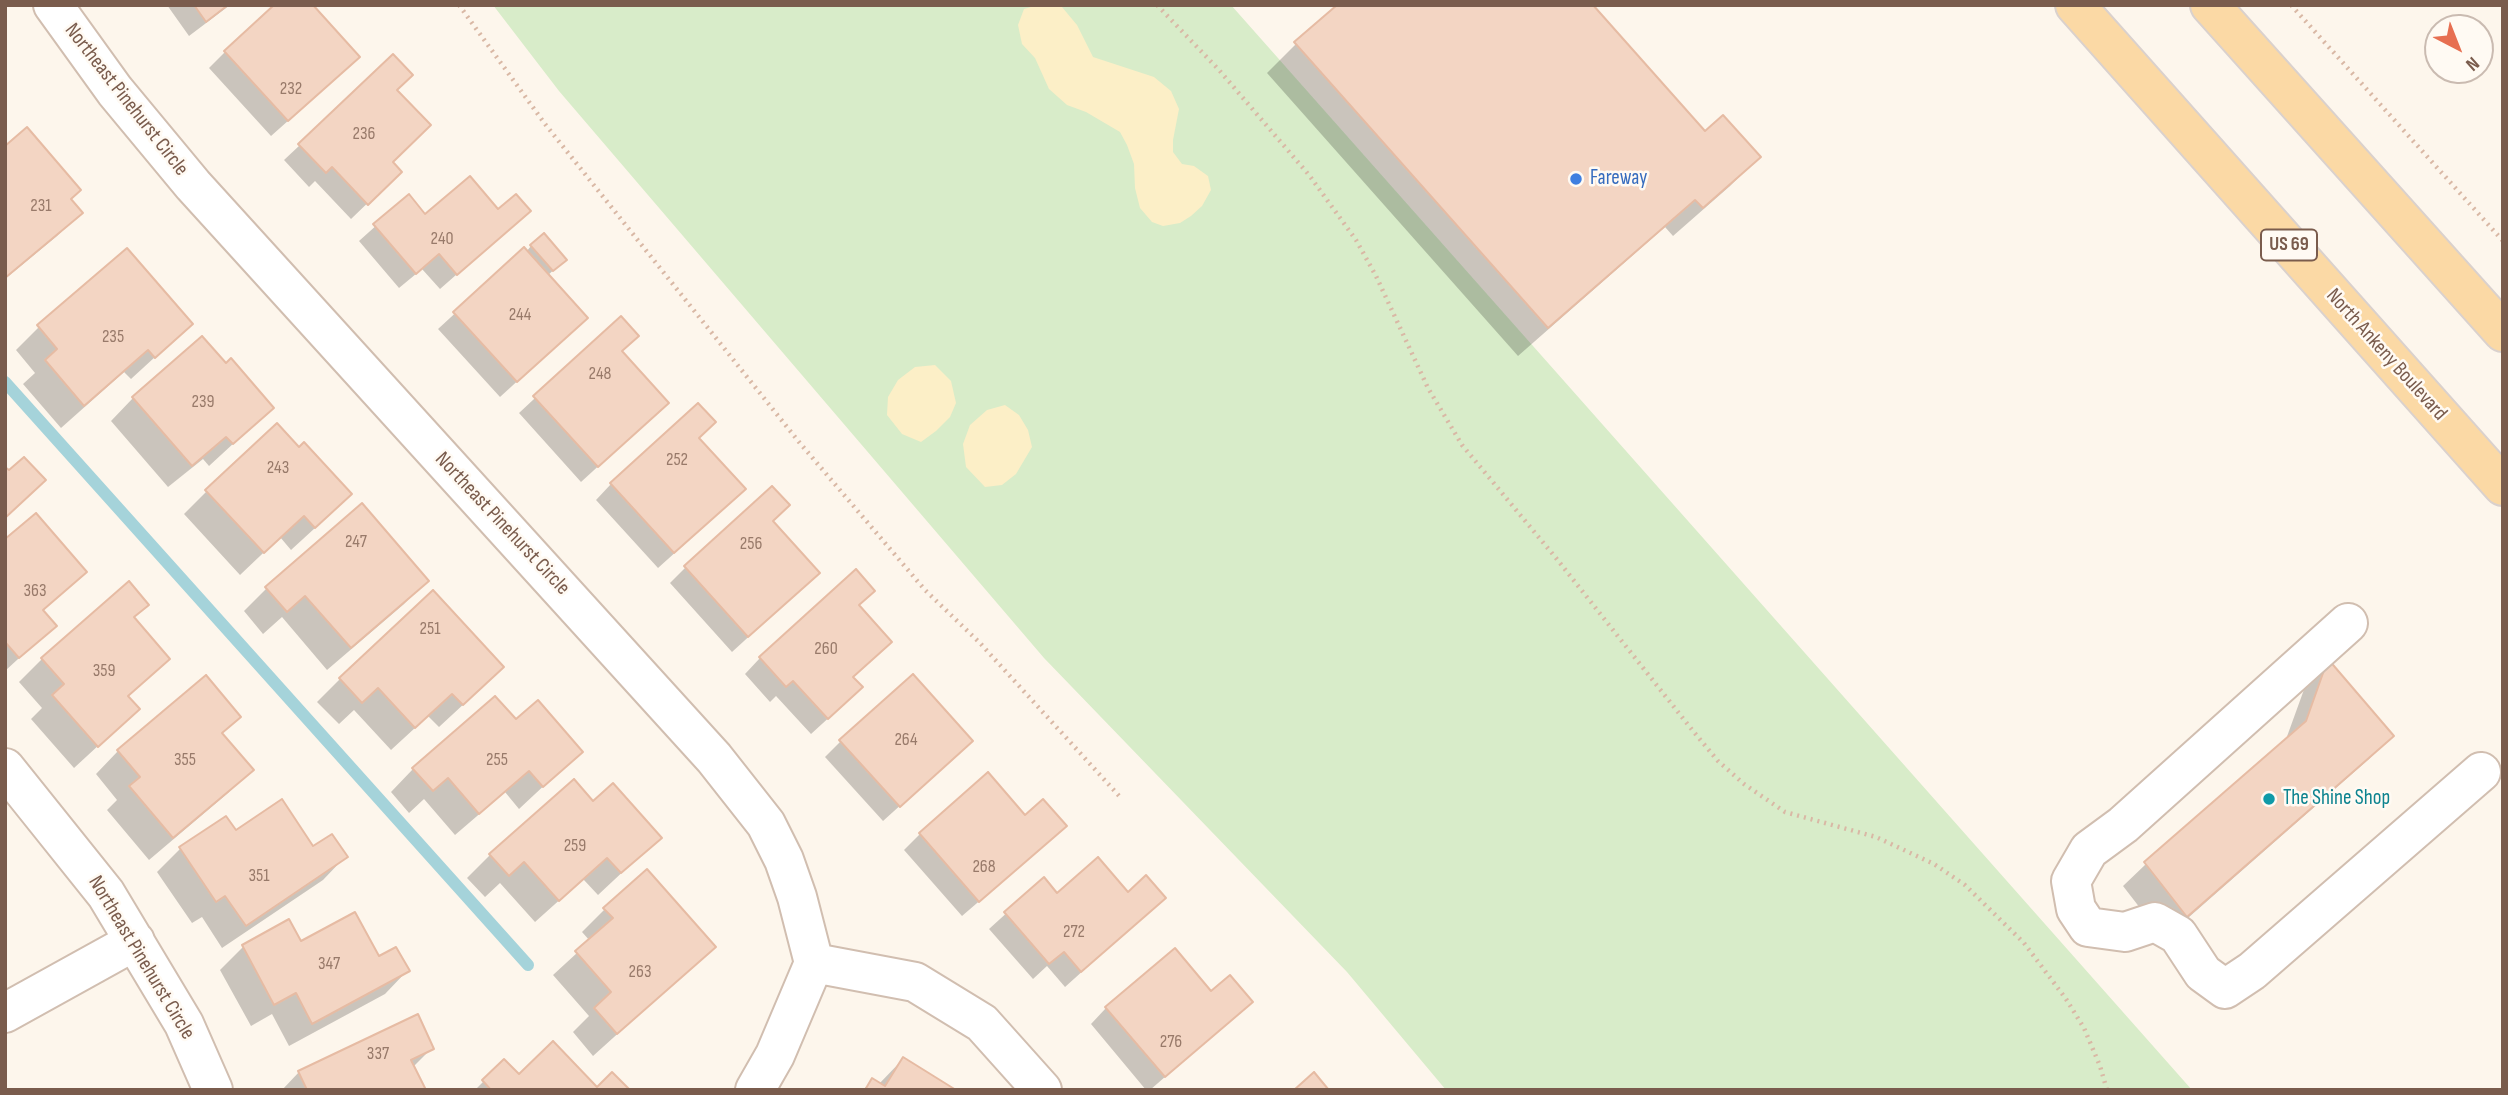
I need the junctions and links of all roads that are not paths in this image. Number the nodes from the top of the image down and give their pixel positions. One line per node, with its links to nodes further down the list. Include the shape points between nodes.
1 (53, 5): 10 (street, Northeast Pinehurst Circle, via 115,91 193,185 714,758 766,824 778,848)
2 (2074, 5): 5 (main road, North Ankeny Boulevard / US 69)
3 (2210, 5): 4 (main road)
4 (2503, 332)
5 (2503, 486)
6 (2348, 623): 8 (street, via 2123,825 2089,850 2071,881 2076,909 2088,927 2125,932 2155,922 2178,934 2203,973 2225,989 2252,971)
7 (5, 768): 9 (street, Northeast Pinehurst Circle, via 106,894)
8 (2481, 772)
9 (135, 941): 11 (street); 12 (street, Northeast Pinehurst Circle, via 184,1024)
10 (814, 963): 13 (street); 14 (street, via 915,982 982,1023)
11 (5, 1013)
12 (213, 1090)
13 (755, 1090)
14 (1042, 1090)

